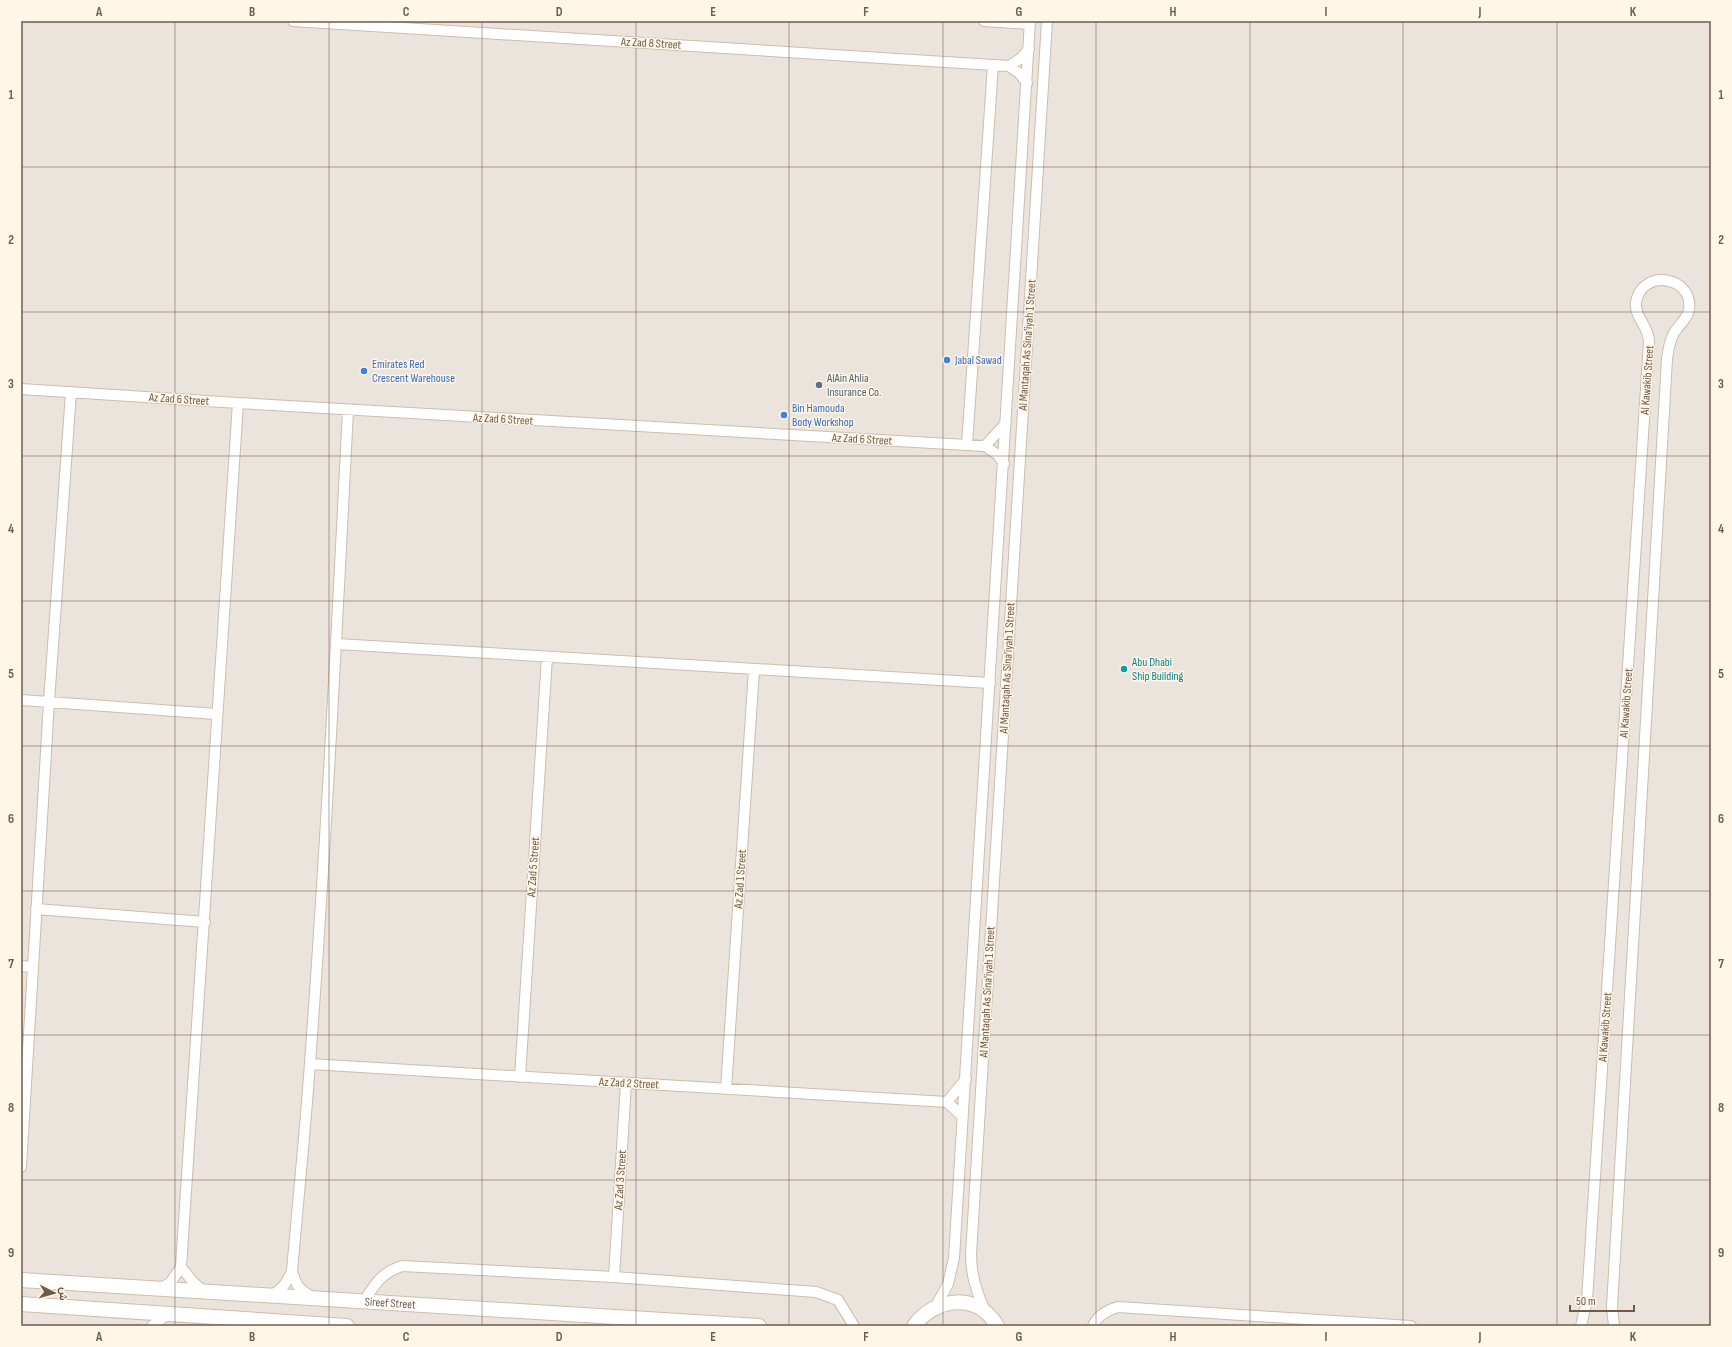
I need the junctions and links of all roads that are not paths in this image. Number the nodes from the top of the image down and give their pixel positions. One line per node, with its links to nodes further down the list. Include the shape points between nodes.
1 (293, 21): 6 (street, Az Zad 8 Street)
2 (984, 21): 4 (street)
3 (1047, 21): 47 (street, Al Mantaqah As Sina'iyah 1 Street, via 972,1254 973,1279)
4 (1030, 22): 5 (street, Al Mantaqah As Sina'iyah 1 Street)
5 (1029, 49): 7 (street); 8 (street, Al Mantaqah As Sina'iyah 1 Street)
6 (992, 65): 7 (street, Az Zad 8 Street); 14 (street)
7 (1009, 66): 8 (street)
8 (1027, 82): 13 (street, Al Mantaqah As Sina'iyah 1 Street)
9 (21, 388): 10 (street, Az Zad 6 Street)
10 (71, 392): 11 (street, Az Zad 6 Street); 22 (street)
11 (238, 403): 12 (street, Az Zad 6 Street); 23 (street)
12 (348, 410): 14 (street, Az Zad 6 Street); 17 (street)
13 (1006, 423): 15 (street); 16 (street, Al Mantaqah As Sina'iyah 1 Street)
14 (967, 445): 15 (street, Az Zad 6 Street)
15 (985, 446): 16 (street, via 998,455)
16 (1004, 464): 20 (street, Al Mantaqah As Sina'iyah 1 Street)
17 (337, 644): 18 (street); 28 (street)
18 (547, 657): 19 (street); 29 (street, Az Zad 5 Street)
19 (754, 670): 20 (street); 32 (street, Az Zad 1 Street)
20 (990, 683): 30 (street, Al Mantaqah As Sina'iyah 1 Street)
21 (21, 700): 22 (street)
22 (49, 702): 23 (street); 24 (street)
23 (216, 714): 25 (street)
24 (36, 909): 25 (street); 27 (street)
25 (205, 922): 36 (street)
26 (21, 966): 27 (street)
27 (32, 967): 35 (street)
28 (310, 1064): 29 (street, Az Zad 2 Street); 37 (street)
29 (520, 1077): 31 (street, Az Zad 2 Street)
30 (966, 1079): 33 (street); 34 (street, Al Mantaqah As Sina'iyah 1 Street)
31 (626, 1083): 32 (street, Az Zad 2 Street); 38 (street, Az Zad 3 Street)
32 (726, 1089): 33 (street, Az Zad 2 Street)
33 (947, 1102): 34 (street)
34 (963, 1117): 46 (street, Al Mantaqah As Sina'iyah 1 Street, via 953,1266 948,1284)
35 (21, 1167)
36 (181, 1267): 40 (street, via 170,1283); 41 (street)
37 (292, 1271): 42 (street, via 280,1291); 43 (street, via 300,1290)
38 (614, 1277): 44 (street, via 402,1266 390,1270 380,1279); 53 (street, via 816,1292 838,1300)
39 (21, 1280): 40 (main road, Sireef Street)
40 (159, 1289): 41 (main road, Sireef Street)
41 (203, 1291): 42 (main road, Sireef Street)
42 (272, 1295): 43 (main road, Sireef Street)
43 (313, 1298): 44 (main road, Sireef Street)
44 (364, 1301): 52 (main road, Sireef Street)
45 (21, 1304): 48 (main road)
46 (936, 1306): 47 (main road, via 962,1302); 54 (main road, via 927,1311)
47 (986, 1313): 55 (main road)
48 (167, 1315): 49 (main road); 50 (street)
49 (314, 1325): 51 (main road)
50 (152, 1326)
51 (346, 1326)
52 (759, 1326)
53 (854, 1326)
54 (914, 1326)
55 (997, 1326)
56 (1092, 1326): 57 (street, via 1108,1310 1118,1307)
57 (1411, 1326)
58 (1581, 1326): 59 (street, Al Kawakib Street, via 1587,1300 1649,342 1649,334 1637,314 1636,303 1639,293 1646,285 1655,280 1666,279 1676,282 1684,290 1688,299 1688,310 1685,320 1672,336 1667,359 1612,1308)
59 (1614, 1326)

